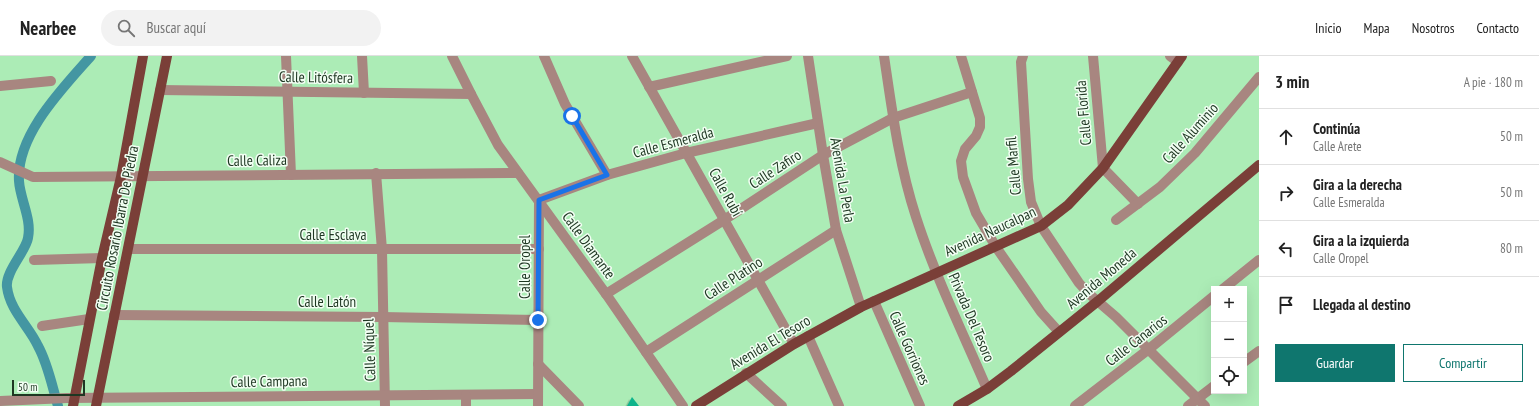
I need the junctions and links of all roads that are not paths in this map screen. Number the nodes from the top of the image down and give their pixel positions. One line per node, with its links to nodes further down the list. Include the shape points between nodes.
1 (143, 56): 35 (main road)
2 (167, 56): 19 (main road, Circuito Rosario Ibarra De Piedra)
3 (286, 56): 20 (street)
4 (362, 56): 22 (street)
5 (452, 56): 23 (street, Calle Diamante)
6 (544, 56): 34 (street, via 565,104)
7 (632, 56): 18 (street, Calle Rubí)
8 (787, 56): 18 (street)
9 (808, 56): 25 (street, Avenida La Perla)
10 (884, 56): 24 (street, Privada Del Tesoro)
11 (961, 56): 21 (street)
12 (1022, 56): 41 (street, Calle Marfil, via 1028,179 1031,202)
13 (1093, 56): 30 (street, Calle Florida)
14 (1177, 58): 30 (main road, Avenida Naucalpan)
15 (1259, 77): 38 (street, Calle Aluminio, via 1195,153 1160,187)
16 (51, 81): 17 (street)
17 (0, 86)
18 (649, 87): 26 (street, Calle Rubí)
19 (160, 90): 20 (street, Calle Litósfera); 36 (main road, Circuito Rosario Ibarra De Piedra)
20 (288, 91): 22 (street, Calle Litósfera); 33 (street)
21 (972, 92): 24 (street, Calle Zafiro); 43 (street, via 980,118 980,127 960,161 976,213)
22 (364, 93): 23 (street, Calle Litósfera)
23 (471, 94): 32 (street, Calle Diamante, via 498,145)
24 (893, 118): 27 (street, Calle Zafiro); 50 (street, Privada Del Tesoro, via 916,218)
25 (818, 123): 26 (street, Calle Esmeralda); 27 (street, Avenida La Perla)
26 (686, 153): 34 (street, Calle Esmeralda); 39 (street, Calle Rubí)
27 (823, 155): 39 (street, Calle Zafiro); 42 (street, Avenida La Perla)
28 (4, 164): 35 (street, Calle Caliza, via 33,177)
29 (1259, 165): 55 (main road, Avenida Moneda)
30 (1103, 168): 38 (street); 41 (main road, Avenida Naucalpan, via 1068,205)
31 (376, 173): 32 (street, Calle Caliza); 33 (street, Calle Caliza); 45 (street, Calle Níquel)
32 (518, 173): 37 (street, Calle Diamante)
33 (291, 175): 36 (street, Calle Caliza)
34 (607, 175): 37 (street, Calle Esmeralda)
35 (121, 177): 36 (street, Calle Caliza); 47 (main road)
36 (142, 177): 44 (main road, Circuito Rosario Ibarra De Piedra)
37 (539, 200): 46 (street, Calle Oropel); 53 (street, Calle Diamante)
38 (1138, 204): 40 (street, Calle Aluminio)
39 (724, 220): 51 (street, Calle Rubí); 53 (street, Calle Zafiro)
40 (1116, 220)
41 (1041, 226): 43 (main road, Avenida Naucalpan); 55 (street, Calle Marfil, via 1079,283)
42 (836, 230): 51 (street, Calle Platino); 57 (street, Avenida La Perla)
43 (996, 247): 50 (main road, Avenida Naucalpan); 63 (street, via 1041,312)
44 (128, 248): 45 (street, Calle Esclava); 58 (main road, Circuito Rosario Ibarra De Piedra)
45 (382, 250): 46 (street, Calle Esclava); 59 (street, Calle Níquel)
46 (539, 250): 61 (street, Calle Oropel)
47 (102, 258): 48 (street); 60 (main road)
48 (34, 260)
49 (1259, 260): 52 (street)
50 (937, 272): 56 (main road, Avenida Naucalpan); 73 (street, Privada Del Tesoro)
51 (758, 280): 65 (street, Calle Rubí); 68 (street, Calle Platino)
52 (1227, 286)
53 (606, 294): 68 (street, Calle Diamante)
54 (1211, 298): 66 (street, Calle Canarios)
55 (1098, 301): 63 (main road, Avenida Moneda); 66 (street, Calle Marfil)
56 (874, 302): 57 (main road, Avenida Naucalpan); 89 (street, Calle Gorriones)
57 (860, 307): 64 (main road, Avenida El Tesoro)
58 (114, 315): 59 (street, Calle Latón); 80 (main road, Circuito Rosario Ibarra De Piedra)
59 (383, 317): 61 (street, Calle Latón); 75 (street, Calle Níquel)
60 (90, 320): 62 (street); 79 (main road)
61 (538, 320): 70 (street, Calle Oropel)
62 (42, 326)
63 (1059, 332): 73 (main road, Avenida Moneda)
64 (808, 336): 65 (main road, Avenida El Tesoro); 88 (street)
65 (794, 344): 71 (main road, Avenida El Tesoro)
66 (1149, 349): 77 (street, Calle Marfil); 91 (street, Calle Canarios)
67 (1259, 351): 69 (street)
68 (646, 352): 85 (street, Calle Diamante)
69 (1247, 360)
70 (538, 364): 74 (street, Calle Oropel); 84 (street)
71 (746, 374): 86 (main road, Avenida El Tesoro); 87 (street)
72 (1211, 388): 77 (street)
73 (987, 389): 90 (main road, Avenida Moneda)
74 (538, 394): 76 (street, Calle Campana); 83 (street, Calle Oropel)
75 (385, 395): 76 (street, Calle Campana); 80 (street, Calle Campana); 81 (street, Calle Níquel)
76 (466, 395): 82 (street)
77 (1198, 398): 92 (street); 93 (street, Calle Marfil)
78 (0, 401): 79 (street, Calle Campana)
79 (72, 401): 80 (street, Calle Campana)
80 (97, 402)
81 (385, 406)
82 (466, 406)
83 (538, 406)
84 (579, 406)
85 (683, 406)
86 (696, 406)
87 (782, 406)
88 (839, 406)
89 (920, 406)
90 (958, 406)
91 (1075, 406)
92 (1188, 406)
93 (1205, 406)

